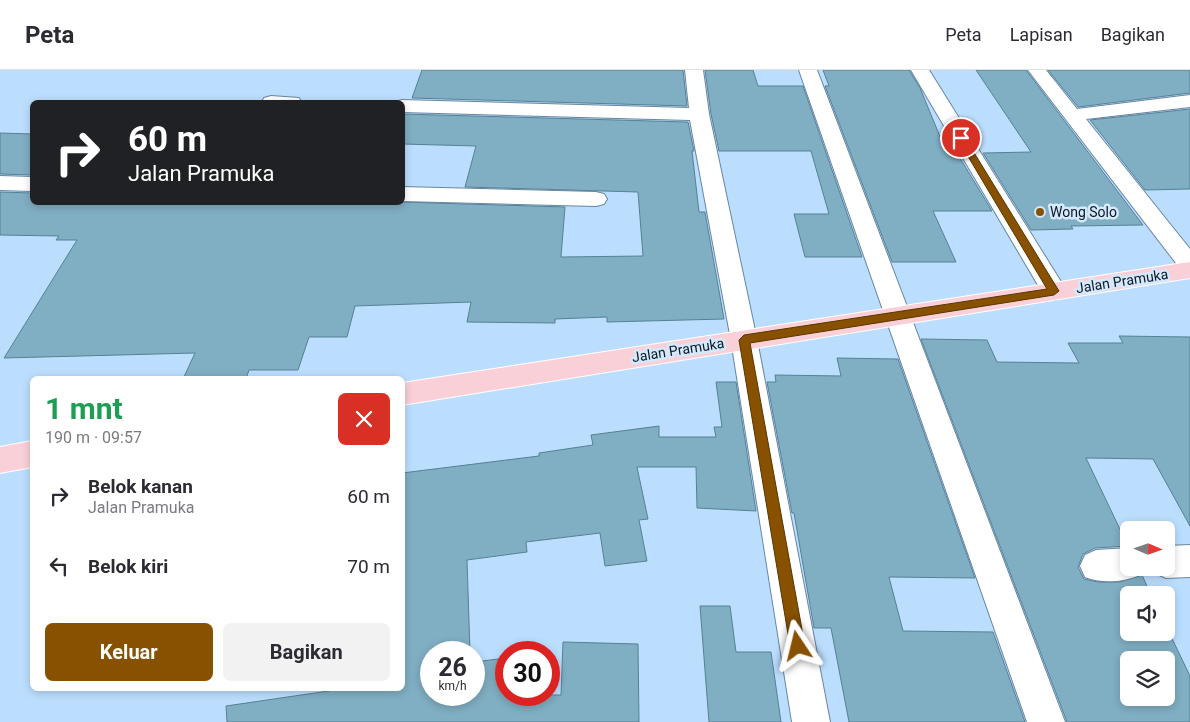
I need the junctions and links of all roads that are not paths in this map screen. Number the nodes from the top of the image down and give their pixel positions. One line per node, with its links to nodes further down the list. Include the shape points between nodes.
1 (694, 70): 7 (street)
2 (808, 70): 16 (street)
3 (920, 70): 15 (street)
4 (1037, 70): 8 (street)
5 (1190, 101): 8 (street)
6 (405, 106): 7 (street)
7 (699, 114): 17 (street)
8 (1072, 115): 13 (street)
9 (0, 183): 10 (street)
10 (30, 184)
11 (405, 194): 12 (street)
12 (596, 200)
13 (1190, 264)
14 (1190, 270): 15 (main road, Jalan Pramuka)
15 (1054, 291): 16 (main road, Jalan Pramuka)
16 (897, 316): 17 (main road, Jalan Pramuka); 26 (street)
17 (744, 340): 18 (main road, Jalan Pramuka); 25 (street)
18 (405, 394)
19 (30, 454): 20 (main road)
20 (0, 460)
21 (1190, 561): 22 (street)
22 (1175, 562)
23 (1120, 565): 24 (street)
24 (1096, 566)
25 (811, 722)
26 (1046, 722)

